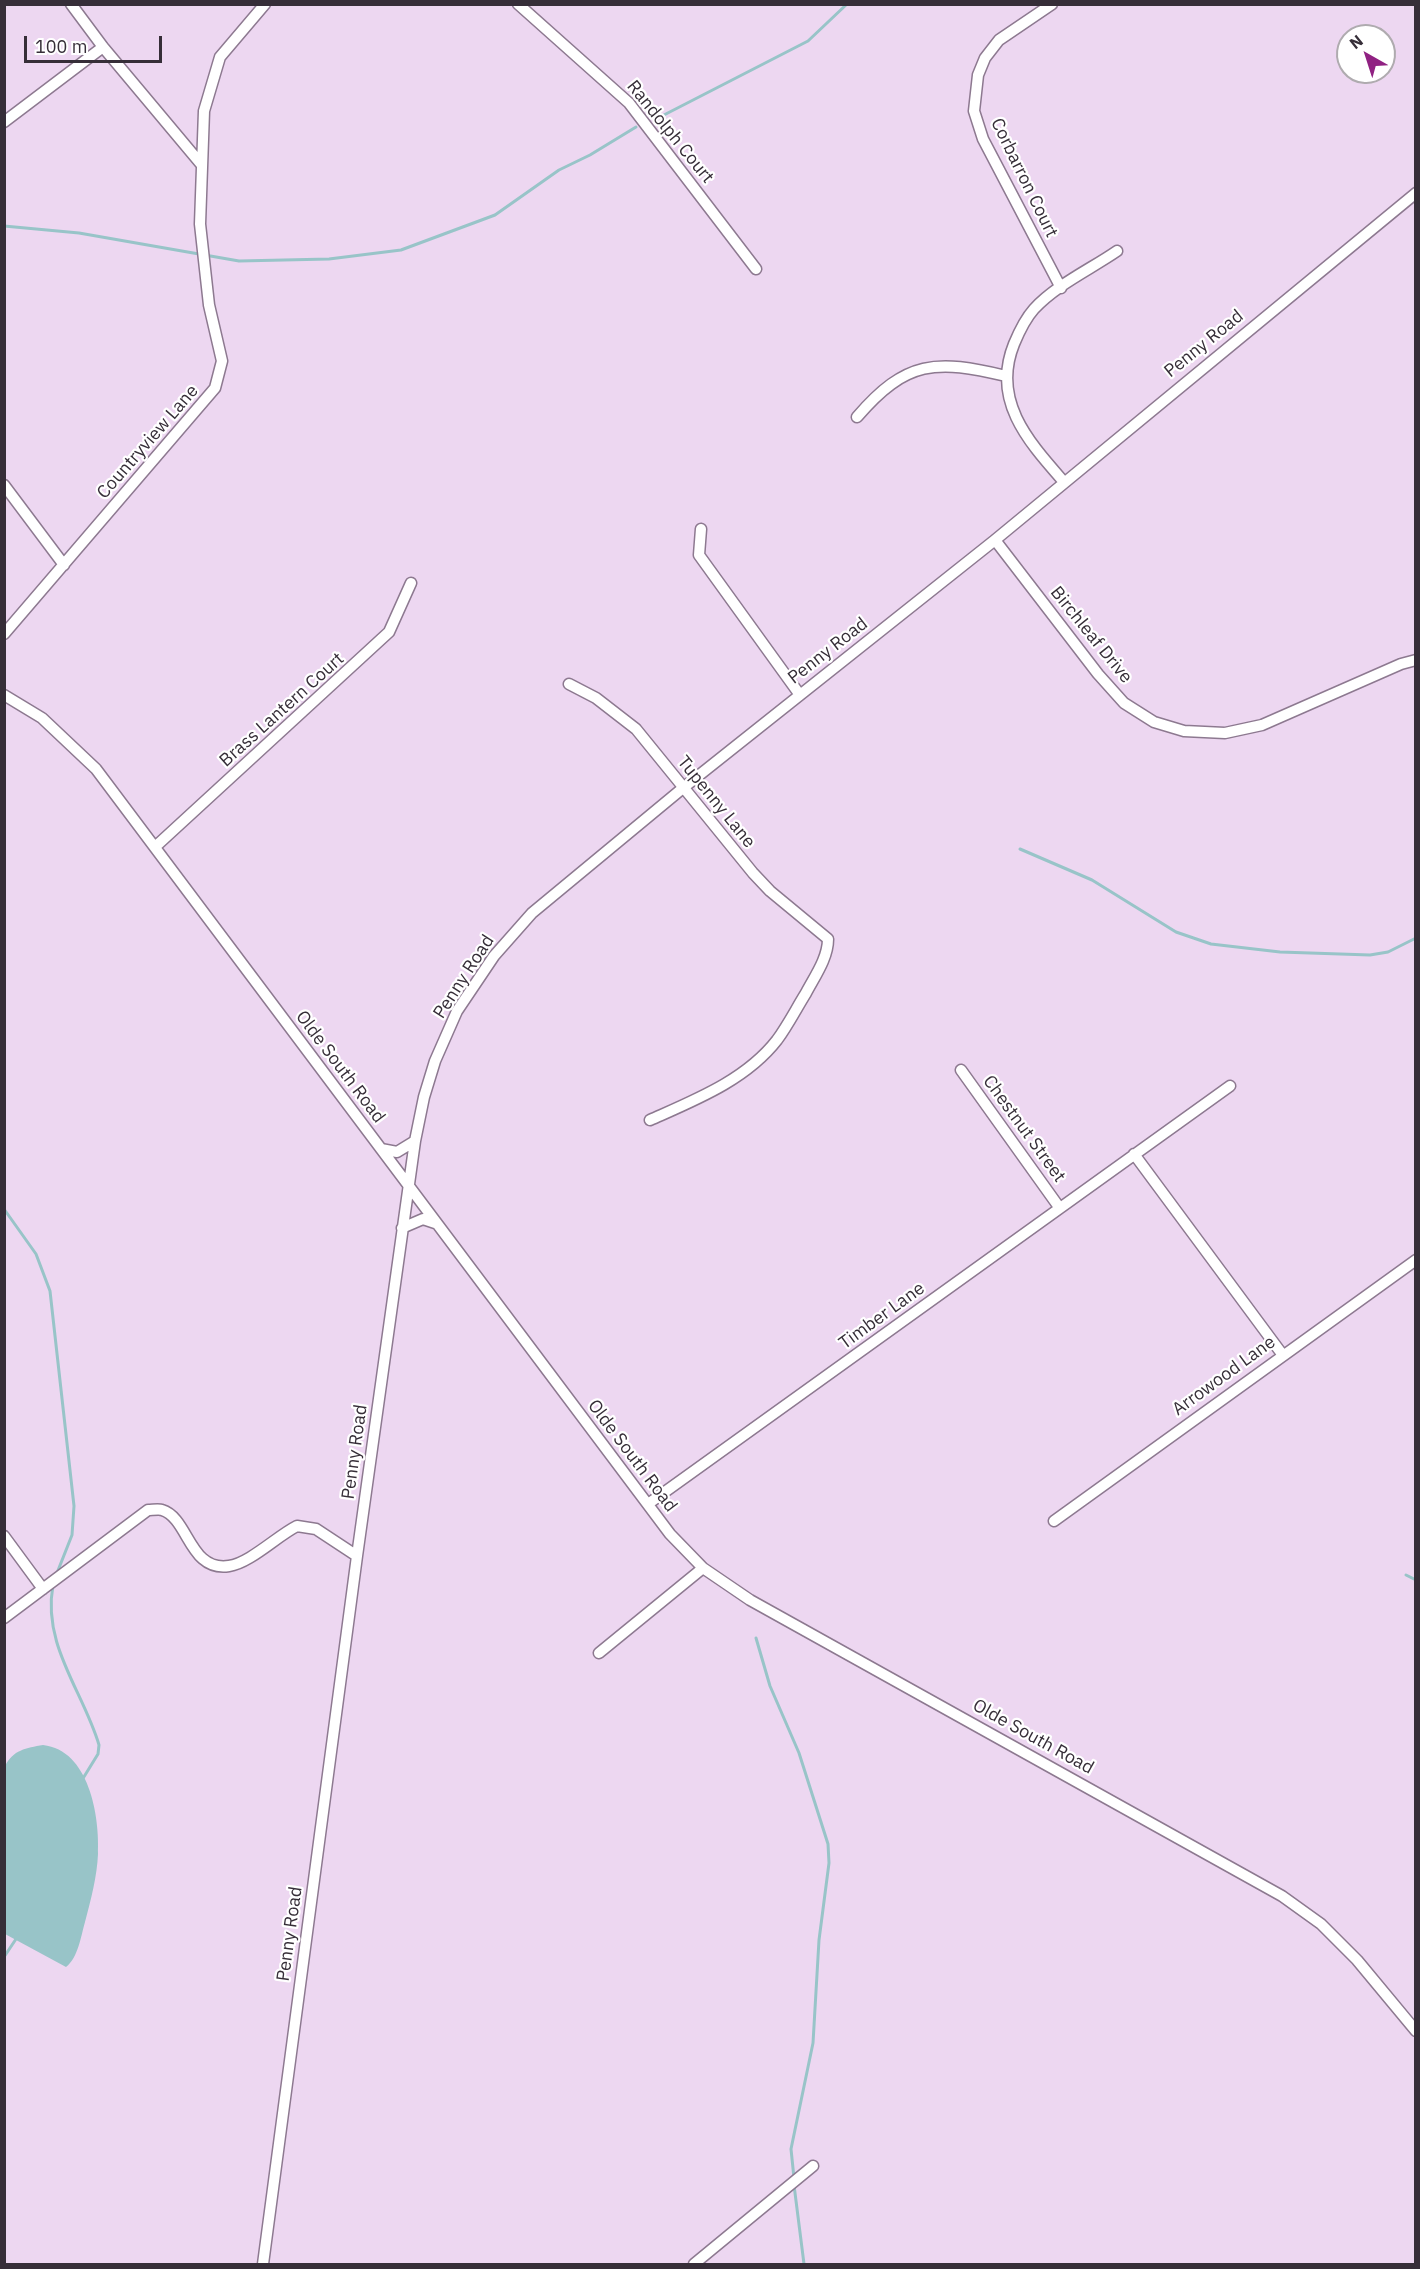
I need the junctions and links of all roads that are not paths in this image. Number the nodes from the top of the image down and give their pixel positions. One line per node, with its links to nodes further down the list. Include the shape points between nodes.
1 (71, 4): 5 (street)
2 (266, 4): 7 (street, Countryview Lane, via 220,57 204,111)
3 (518, 4): 10 (street, Randolph Court, via 609,84 645,122)
4 (1052, 4): 11 (street, Corbarron Court, via 999,40 985,58 978,75 974,111 983,139)
5 (103, 47): 6 (street); 7 (street)
6 (4, 122)
7 (201, 164): 18 (street, Countryview Lane, via 200,224 209,305 222,360 215,388)
8 (1416, 193): 14 (street, Penny Road)
9 (1117, 251): 11 (street)
10 (756, 269)
11 (1061, 288): 12 (street, via 1035,308 1020,328)
12 (1006, 376): 13 (street, via 959,365 922,368 895,380); 14 (street, via 1012,409 1022,431)
13 (857, 417)
14 (1064, 482): 17 (street, Penny Road)
15 (4, 485): 18 (street)
16 (701, 529): 23 (street, via 699,555)
17 (995, 540): 21 (street, Birchleaf Drive, via 1124,703 1154,722 1184,731 1225,733 1262,725); 23 (street, Penny Road)
18 (64, 565): 20 (street, Countryview Lane)
19 (411, 583): 26 (street, Brass Lantern Court, via 389,632)
20 (4, 634)
21 (1416, 660)
22 (569, 684): 25 (street, Tupenny Lane, via 625,718)
23 (800, 694): 25 (street, Penny Road)
24 (4, 695): 26 (street, Olde South Road, via 42,718 69,741 96,769)
25 (683, 788): 29 (street, Tupenny Lane, via 770,891 822,932 828,939 828,950 788,1023 762,1057 724,1084); 30 (street, Penny Road, via 532,912 494,956 457,1011 435,1061)
26 (156, 847): 31 (street, Olde South Road)
27 (961, 1070): 34 (street, Chestnut Street)
28 (1230, 1086): 32 (street, Timber Lane)
29 (650, 1120)
30 (415, 1141): 31 (street, via 397,1152); 33 (street, Penny Road)
31 (381, 1149): 33 (street, Olde South Road)
32 (1134, 1154): 34 (street, Timber Lane); 38 (street)
33 (408, 1187): 35 (street, Olde South Road); 36 (street, Penny Road)
34 (1059, 1207): 39 (street, Timber Lane)
35 (436, 1223): 36 (street, via 423,1219); 39 (street, Olde South Road)
36 (402, 1228): 42 (street, Penny Road)
37 (1416, 1260): 38 (street, Arrowood Lane)
38 (1282, 1354): 40 (street, Arrowood Lane)
39 (648, 1504): 43 (street, Olde South Road)
40 (1054, 1521)
41 (4, 1536): 44 (street)
42 (357, 1556): 44 (street, via 316,1529 297,1526 231,1566 215,1566 203,1560 172,1517 163,1510 148,1510); 49 (street, Penny Road)
43 (703, 1568): 46 (street); 47 (street, Olde South Road, via 750,1600 1282,1896 1321,1924 1357,1960)
44 (43, 1589): 45 (street)
45 (4, 1618)
46 (599, 1653)
47 (1416, 2031)
48 (813, 2166): 50 (street)
49 (263, 2265)
50 (694, 2265)

